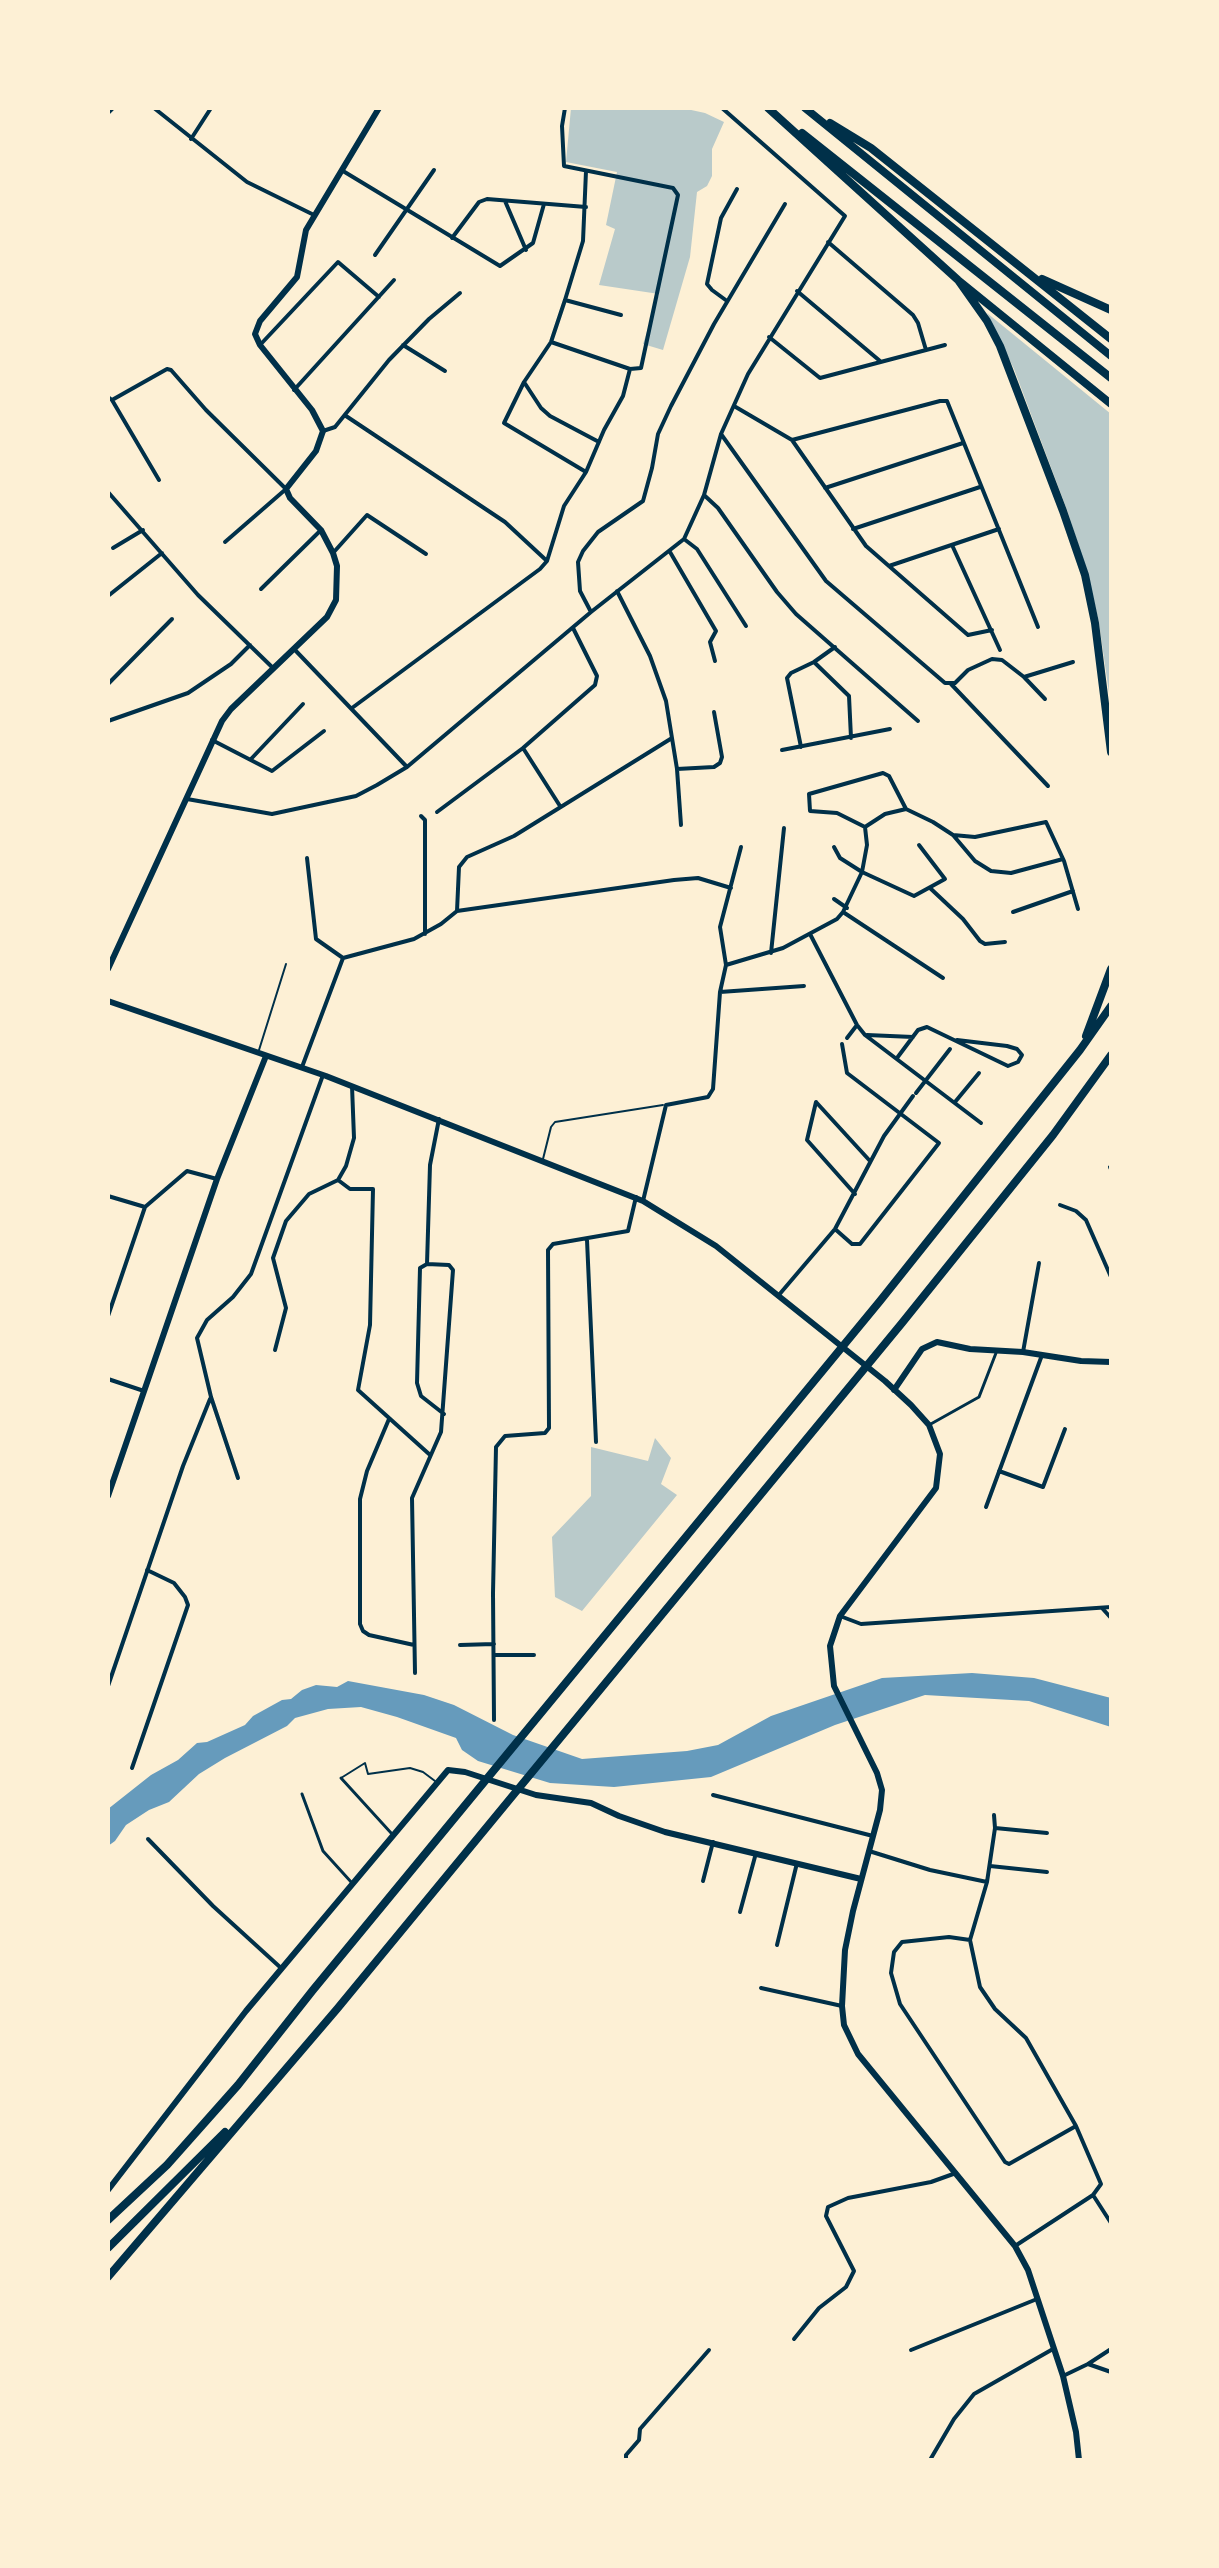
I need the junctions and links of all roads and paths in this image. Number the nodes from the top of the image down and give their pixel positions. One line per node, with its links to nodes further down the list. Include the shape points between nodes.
1 (113, 108): 9 (street)
2 (154, 108): 10 (street)
3 (211, 108): 10 (street)
4 (379, 108): 12 (main road)
5 (565, 108): 13 (street, via 563,163)
6 (722, 108): 22 (street, via 845,216)
7 (769, 108): 27 (highway); 46 (highway)
8 (807, 110): 25 (highway, via 871,148); 42 (highway)
9 (108, 113)
10 (191, 139): 20 (street, via 247,182)
11 (434, 170): 19 (street)
12 (343, 171): 19 (street); 20 (main road)
13 (586, 171): 18 (street); 44 (street, via 673,188 678,195 644,362 639,370)
14 (737, 189): 32 (street, via 721,218 707,284)
15 (505, 201): 16 (street); 21 (street, via 482,200); 23 (street)
16 (544, 204): 18 (street); 23 (street, via 535,238)
17 (785, 204): 32 (street)
18 (586, 207): 31 (street, via 583,241)
19 (405, 208): 21 (street); 24 (street)
20 (314, 215): 38 (main road, via 297,277 256,327)
21 (452, 238): 23 (street, via 500,266)
22 (828, 242): 28 (street); 41 (street, via 913,315)
23 (526, 250)
24 (375, 255)
25 (1023, 269): 33 (highway); 36 (highway)
26 (394, 280): 30 (street)
27 (958, 280): 50 (highway); 113 (highway, via 1000,346 1085,575)
28 (797, 291): 35 (street); 43 (street)
29 (460, 293): 39 (street)
30 (379, 297): 38 (street, via 338,262); 48 (street)
31 (565, 300): 34 (street); 37 (street)
32 (727, 301): 82 (street, via 658,434 643,501 598,532 578,562 580,591)
33 (1111, 310)
34 (621, 315)
35 (769, 337): 43 (street, via 820,378); 51 (street)
36 (1111, 339)
37 (551, 342): 44 (street); 47 (street)
38 (260, 345): 48 (main road)
39 (403, 345): 45 (street); 52 (street)
40 (945, 345): 41 (street)
41 (926, 350): 43 (street)
42 (1111, 356)
43 (880, 361)
44 (630, 369): 56 (street, via 623,396)
45 (445, 371)
46 (1111, 378)
47 (524, 382): 56 (street, via 550,416); 58 (street, via 504,423)
48 (294, 390): 53 (main road)
49 (110, 398): 59 (street); 62 (street, via 171,370)
50 (1111, 404)
51 (734, 406): 54 (street); 55 (street)
52 (346, 416): 53 (street); 77 (street, via 505,522)
53 (323, 431): 62 (main road, via 316,451)
54 (721, 434): 64 (street); 98 (street, via 826,581)
55 (792, 440): 57 (street, via 947,401); 61 (street)
56 (599, 442): 58 (street)
57 (963, 443): 60 (street); 61 (street)
58 (586, 472): 77 (street, via 564,506)
59 (159, 480)
60 (981, 486): 65 (street); 66 (street)
61 (825, 488): 65 (street)
62 (286, 489): 68 (main road); 70 (street)
63 (108, 492): 67 (street)
64 (704, 495): 69 (street); 89 (street, via 777,592)
65 (853, 529): 78 (street)
66 (999, 529): 71 (street); 85 (street)
67 (143, 530): 72 (street); 74 (street)
68 (321, 530): 75 (main road); 79 (street)
69 (684, 539): 73 (street); 84 (street, via 697,549)
70 (225, 542)
71 (952, 545): 78 (street); 87 (street)
72 (113, 548)
73 (670, 552): 80 (street); 92 (street, via 716,631 710,642)
74 (162, 553): 81 (street); 88 (street)
75 (333, 553): 76 (street, via 367,515); 90 (main road, via 336,600)
76 (426, 554)
77 (547, 561): 101 (street)
78 (889, 566): 87 (street, via 968,635)
79 (261, 589)
80 (617, 591): 82 (street); 107 (street, via 661,683)
81 (108, 596)
82 (591, 612): 86 (street)
83 (172, 619): 97 (street)
84 (746, 626)
85 (1038, 627)
86 (573, 628): 111 (street, via 598,681); 115 (street)
87 (992, 630): 91 (street)
88 (250, 645): 95 (street); 103 (street, via 188,693)
89 (835, 647): 93 (street); 104 (street)
90 (295, 650): 95 (main road); 101 (street)
91 (1000, 650)
92 (715, 661)
93 (814, 662): 108 (street, via 849,696); 110 (street, via 787,678)
94 (1073, 662): 96 (street)
95 (275, 670): 109 (main road, via 231,709)
96 (1024, 677): 98 (street, via 1002,660 992,659); 99 (street)
97 (108, 684)
98 (951, 684): 117 (street)
99 (1045, 699)
100 (303, 704): 114 (street)
101 (352, 708): 115 (street)
102 (714, 712): 116 (street, via 720,763)
103 (108, 721)
104 (918, 721)
105 (890, 729): 108 (street)
106 (324, 731): 114 (street, via 272,771)
107 (672, 738): 116 (street); 119 (street)
108 (851, 738): 110 (street)
109 (212, 740): 114 (street); 118 (main road)
110 (801, 747): 112 (street)
111 (523, 748): 119 (street); 121 (street)
112 (782, 750)
113 (1111, 752)
114 (251, 759)
115 (407, 767): 118 (street, via 356,796 286,813)
116 (677, 769): 123 (street)
117 (1048, 786)
118 (187, 799): 148 (main road)
119 (560, 806): 139 (street, via 462,861)
120 (906, 809): 124 (street); 124 (street, via 883,773 809,794 810,811 837,813); 126 (street)
121 (437, 812)
122 (421, 816): 141 (street)
123 (681, 825)
124 (865, 827): 132 (street)
125 (784, 828): 144 (street)
126 (953, 835): 131 (street, via 991,871 1011,873); 131 (street, via 975,837 1046,822)
127 (919, 845): 134 (street, via 945,879)
128 (741, 847): 133 (street)
129 (834, 847): 132 (street, via 840,858)
130 (307, 858): 145 (street, via 316,939)
131 (1063, 859): 135 (street)
132 (862, 872): 134 (street, via 911,895); 138 (street)
133 (731, 888): 139 (street, via 698,878 674,880); 147 (street, via 720,927)
134 (930, 888): 143 (street, via 980,941)
135 (1073, 891): 137 (street); 140 (street)
136 (834, 899): 138 (street)
137 (1078, 909)
138 (845, 910): 142 (street); 150 (street)
139 (457, 911): 141 (street)
140 (1013, 912)
141 (425, 934): 145 (street)
142 (810, 934): 144 (street); 155 (street)
143 (1005, 942)
144 (771, 953): 147 (street)
145 (343, 958): 168 (street)
146 (286, 964): 163 (lane)
147 (726, 965): 152 (street)
148 (108, 969)
149 (1111, 969): 162 (highway)
150 (943, 978)
151 (804, 986): 152 (street)
152 (720, 992): 175 (street, via 711,1093)
153 (108, 1001): 163 (main road)
154 (1111, 1006): 162 (highway)
155 (857, 1025): 156 (street); 158 (street)
156 (865, 1035): 157 (street); 166 (street)
157 (913, 1037): 159 (street, via 927,1027); 166 (street)
158 (847, 1038)
159 (957, 1040): 159 (street, via 1007,1046 1022,1055 1008,1066)
160 (842, 1044): 176 (street, via 847,1073)
161 (950, 1049): 171 (street)
162 (1080, 1050): 259 (highway, via 238,2085 167,2165)
163 (258, 1053): 165 (main road)
164 (1111, 1055): 173 (highway)
165 (266, 1056): 168 (main road); 181 (main road)
166 (897, 1058): 171 (street)
167 (1111, 1066): 173 (highway)
168 (302, 1067): 170 (main road)
169 (979, 1073): 174 (street)
170 (323, 1075): 172 (main road); 203 (street, via 251,1274 197,1338)
171 (925, 1080): 174 (street); 176 (street)
172 (352, 1086): 177 (main road); 182 (street, via 354,1138)
173 (1085, 1092): 254 (highway, via 902,1323)
174 (955, 1103): 178 (street)
175 (666, 1105): 179 (lane, via 555,1122); 185 (street)
176 (900, 1113): 180 (street); 188 (street, via 939,1143 860,1244 852,1244)
177 (439, 1119): 179 (main road); 191 (street, via 430,1165)
178 (981, 1123)
179 (543, 1160): 185 (main road)
180 (870, 1161): 183 (street); 183 (street, via 816,1102 807,1140)
181 (217, 1179): 187 (street, via 187,1171); 202 (main road)
182 (338, 1180): 195 (street, via 309,1194 286,1221 273,1258 286,1308); 205 (street, via 350,1189 373,1189 370,1325 358,1390)
183 (855, 1194): 188 (street)
184 (108, 1196): 187 (street)
185 (639, 1199): 189 (street, via 628,1231); 193 (main road, via 694,1231)
186 (1060, 1205): 192 (street, via 1086,1220)
187 (145, 1207): 194 (street)
188 (835, 1229): 193 (street)
189 (587, 1240): 208 (street); 219 (street, via 553,1244 548,1250 548,1431 511,1434 496,1447)
190 (1039, 1263): 197 (street)
191 (427, 1264): 204 (street, via 420,1268 417,1383 421,1396); 204 (street, via 453,1270)
192 (1111, 1277)
193 (778, 1296): 201 (main road)
194 (108, 1316)
195 (275, 1350)
196 (997, 1351): 197 (main road); 201 (main road, via 928,1344); 206 (street, via 979,1397)
197 (1023, 1352): 198 (main road)
198 (1042, 1355): 199 (main road); 210 (street)
199 (1111, 1362)
200 (108, 1379): 202 (street)
201 (894, 1390): 206 (main road)
202 (144, 1391): 212 (main road)
203 (211, 1397): 211 (street); 214 (street)
204 (444, 1414): 209 (street)
205 (389, 1419): 209 (street); 220 (street, via 360,1499 360,1624 369,1635)
206 (929, 1425): 217 (main road, via 940,1454 936,1488)
207 (1065, 1429): 210 (street, via 1043,1487)
208 (596, 1442)
209 (429, 1454): 220 (street, via 412,1498)
210 (999, 1471): 213 (street)
211 (238, 1478)
212 (108, 1496)
213 (986, 1507)
214 (147, 1570): 225 (street); 227 (street, via 174,1583 188,1605)
215 (1111, 1607): 216 (street)
216 (1102, 1608): 217 (street, via 861,1624); 218 (street)
217 (840, 1616): 236 (main road, via 830,1646 834,1686 882,1790)
218 (1111, 1618)
219 (494, 1644): 221 (street); 222 (street)
220 (414, 1645): 224 (street)
221 (460, 1645)
222 (494, 1655): 223 (street); 226 (street)
223 (534, 1655)
224 (415, 1673)
225 (108, 1686)
226 (494, 1720)
227 (132, 1768)
228 (341, 1778): 229 (lane, via 365,1763 368,1774 410,1768); 235 (street)
229 (436, 1782): 235 (main road); 238 (main road, via 454,1769 536,1795 591,1803 665,1832)
230 (302, 1794): 247 (street, via 323,1851)
231 (713, 1795): 236 (street)
232 (994, 1815): 233 (street)
233 (995, 1828): 234 (street); 242 (street)
234 (1047, 1833)
235 (392, 1834): 247 (main road)
236 (873, 1836): 239 (main road)
237 (148, 1839): 251 (street)
238 (713, 1842): 240 (main road); 245 (street)
239 (868, 1851): 244 (main road); 246 (street)
240 (756, 1853): 241 (main road); 248 (street)
241 (797, 1863): 244 (main road); 250 (street)
242 (990, 1866): 243 (street); 246 (street)
243 (1047, 1872)
244 (861, 1879): 253 (main road, via 845,1950)
245 (703, 1881)
246 (987, 1882): 249 (street)
247 (352, 1883): 251 (main road)
248 (740, 1912)
249 (970, 1940): 255 (street, via 980,1987 1026,2038); 255 (street, via 902,1942 894,1952 891,1973 900,2004 1005,2162)
250 (777, 1945)
251 (281, 1968): 257 (main road)
252 (761, 1988): 253 (street)
253 (842, 2006): 256 (main road, via 844,2025 858,2054)
254 (258, 2101): 262 (highway); 263 (highway)
255 (1076, 2126): 258 (street, via 1101,2184)
256 (956, 2173): 261 (main road); 265 (street, via 828,2207 826,2216 854,2271 846,2287 819,2308)
257 (108, 2190)
258 (1093, 2195): 260 (street); 261 (street)
259 (108, 2220)
260 (1111, 2223)
261 (1015, 2246): 264 (main road)
262 (108, 2248)
263 (108, 2277)
264 (1037, 2299): 266 (main road); 269 (street)
265 (794, 2339)
266 (1053, 2349): 272 (main road); 274 (street, via 974,2394)
267 (1111, 2349): 270 (street)
268 (709, 2350): 273 (street, via 640,2429)
269 (911, 2350)
270 (1088, 2364): 271 (street); 272 (street)
271 (1111, 2372)
272 (1063, 2376): 275 (main road)
273 (626, 2460)
274 (930, 2460)
275 (1079, 2460)

